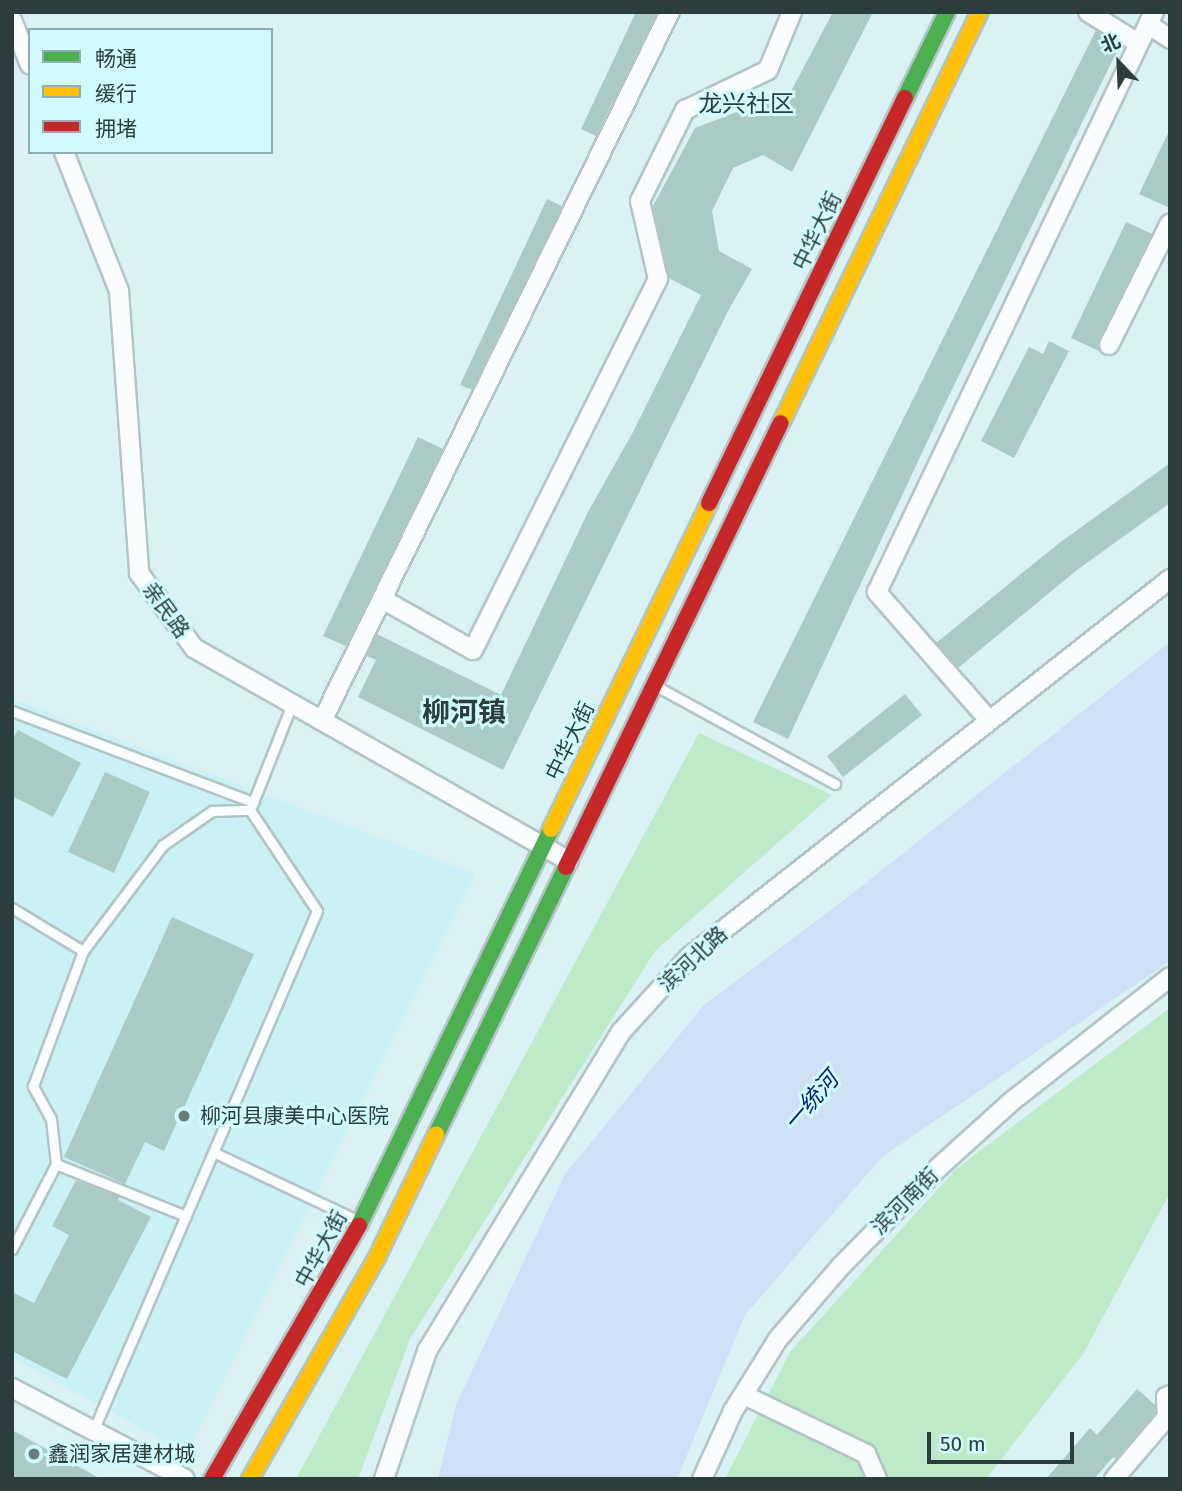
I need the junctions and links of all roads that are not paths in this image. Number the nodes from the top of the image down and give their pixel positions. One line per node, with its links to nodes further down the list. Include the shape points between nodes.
1 (670, 12): 15 (street)
2 (792, 12): 15 (street, via 768,70 685,110 679,121 640,201 658,279 473,650)
3 (947, 12): 23 (main road, 中华大街)
4 (980, 12): 16 (main road)
5 (1088, 12): 9 (street)
6 (1151, 18): 8 (street); 9 (street)
7 (12, 20): 10 (street)
8 (1170, 39)
9 (1138, 43): 19 (street, via 877,592)
10 (28, 60)
11 (65, 154): 17 (street, 亲民路, via 119,291 139,573 194,648)
12 (1170, 223): 13 (street)
13 (1109, 345)
14 (1170, 579): 19 (street, 滨河北路)
15 (382, 599): 20 (street)
16 (654, 685): 21 (lane); 24 (main road)
17 (292, 704): 20 (street, 亲民路); 22 (lane)
18 (12, 711): 22 (lane)
19 (988, 719): 40 (street, 滨河北路, via 689,957 621,1032 427,1351)
20 (322, 721): 23 (street, 亲民路)
21 (835, 784)
22 (251, 806): 26 (lane, via 212,811 163,845); 28 (lane, via 317,911)
23 (543, 846): 24 (street, 亲民路); 31 (main road, 中华大街)
24 (569, 861): 39 (main road, via 377,1257)
25 (12, 908): 26 (lane)
26 (83, 951): 29 (lane, via 33,1086 51,1119)
27 (1170, 977): 34 (street, 滨河南街, via 1012,1101 939,1167 841,1266 778,1339)
28 (213, 1152): 30 (lane); 31 (lane)
29 (56, 1164): 30 (lane); 32 (lane)
30 (186, 1216): 36 (lane)
31 (360, 1222): 38 (main road, 中华大街)
32 (12, 1249)
33 (12, 1388): 36 (street)
34 (744, 1395): 41 (street, 滨河南街); 42 (street, via 866,1454)
35 (1170, 1395): 43 (street, via 1166,1397 1167,1417)
36 (93, 1430): 37 (street)
37 (186, 1479)
38 (212, 1479)
39 (250, 1479)
40 (384, 1479)
41 (702, 1479)
42 (877, 1479)
43 (1114, 1479)

